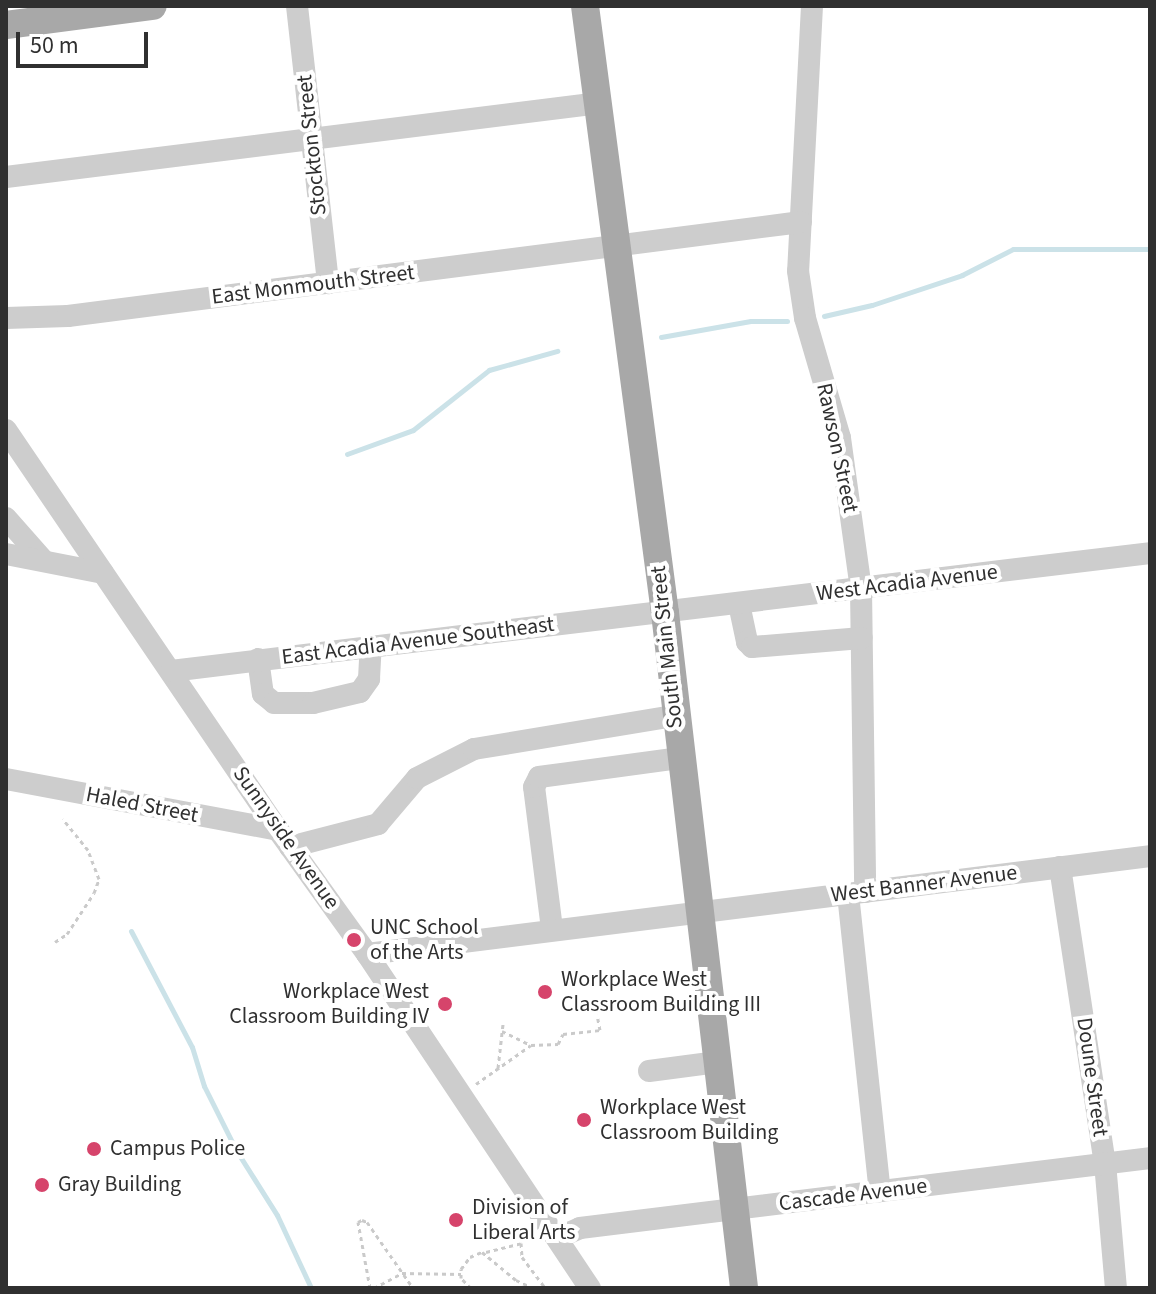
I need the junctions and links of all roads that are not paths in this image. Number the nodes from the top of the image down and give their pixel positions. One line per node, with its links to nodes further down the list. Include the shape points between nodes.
1 (153, 6): 5 (main road)
2 (297, 6): 7 (street, Stockton Street)
3 (585, 6): 6 (main road, South Main Street)
4 (812, 6): 9 (street, Rawson Street)
5 (6, 25)
6 (599, 103): 7 (street); 10 (main road, South Main Street)
7 (312, 141): 8 (street); 11 (street, Stockton Street)
8 (6, 177)
9 (801, 222): 10 (street, East Monmouth Street); 19 (street, Rawson Street, via 798,271 805,318 840,438)
10 (619, 247): 11 (street, East Monmouth Street); 21 (main road, South Main Street)
11 (328, 283): 12 (street, East Monmouth Street, via 68,316)
12 (6, 318)
13 (10, 445): 18 (street, Sunnyside Avenue)
14 (6, 518): 17 (street)
15 (1150, 553): 19 (street, West Acadia Avenue)
16 (6, 554): 17 (street)
17 (44, 561): 18 (street)
18 (103, 573): 25 (street, Sunnyside Avenue)
19 (861, 589): 20 (street, West Acadia Avenue); 22 (street, Rawson Street)
20 (739, 604): 21 (street, West Acadia Avenue); 22 (street, via 752,647)
21 (665, 613): 23 (street, East Acadia Avenue Southeast); 26 (main road, South Main Street)
22 (862, 638): 32 (street, Rawson Street)
23 (371, 646): 24 (street, East Acadia Avenue Southeast); 24 (street, via 369,679 360,692 313,703 274,703 263,694)
24 (258, 659): 25 (street, East Acadia Avenue Southeast)
25 (171, 671): 29 (street, Sunnyside Avenue)
26 (674, 716): 27 (main road, South Main Street); 29 (street, via 474,749 417,778 378,824)
27 (679, 758): 33 (main road, South Main Street); 34 (street, via 539,777 534,787)
28 (6, 779): 29 (street, Haled Street)
29 (284, 838): 35 (street, Sunnyside Avenue)
30 (1150, 856): 31 (street, West Banner Avenue)
31 (1060, 867): 32 (street, West Banner Avenue); 39 (street, Doune Street)
32 (857, 893): 33 (street, West Banner Avenue); 40 (street, Rawson Street)
33 (698, 910): 34 (street, West Banner Avenue); 36 (main road, South Main Street)
34 (552, 929): 35 (street, West Banner Avenue)
35 (367, 954): 42 (street, Sunnyside Avenue)
36 (717, 1062): 37 (street); 41 (main road, South Main Street)
37 (649, 1071)
38 (1150, 1158): 39 (street, Cascade Avenue)
39 (1105, 1163): 40 (street, Cascade Avenue); 45 (street, Doune Street)
40 (880, 1191): 41 (street, Cascade Avenue)
41 (734, 1210): 42 (street, Cascade Avenue); 44 (main road, South Main Street)
42 (551, 1229): 43 (street, Sunnyside Avenue)
43 (590, 1288)
44 (744, 1288)
45 (1116, 1288)

